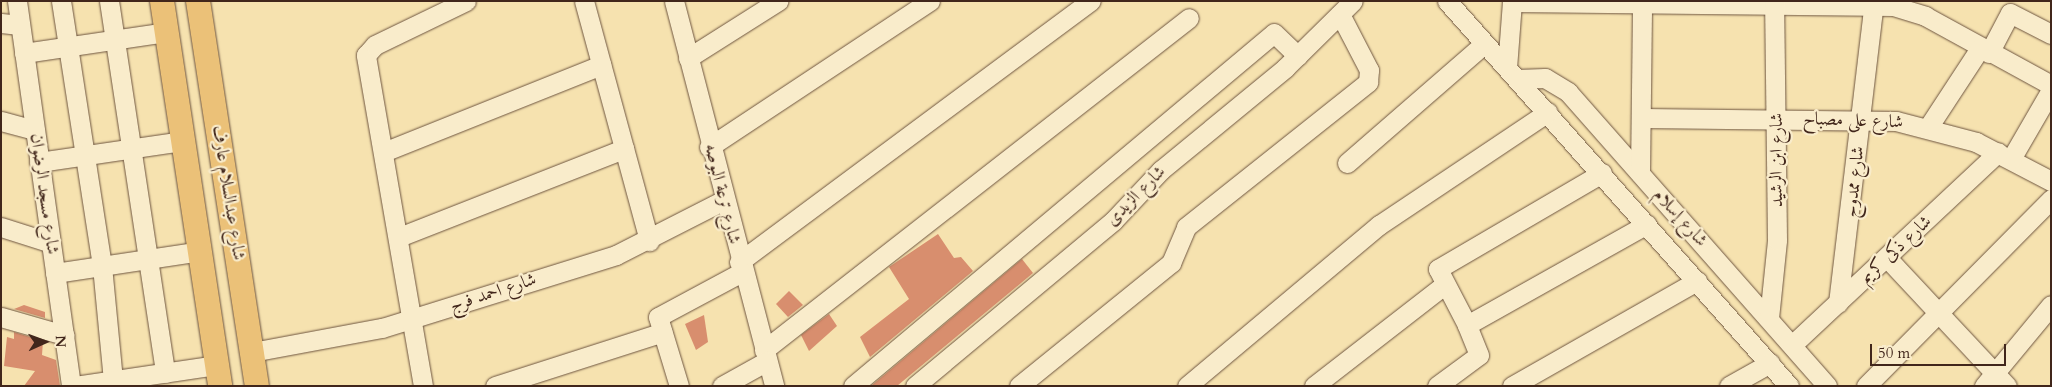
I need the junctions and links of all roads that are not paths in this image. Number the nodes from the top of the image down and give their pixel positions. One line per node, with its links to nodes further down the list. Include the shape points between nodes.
1 (16, 1): 20 (street, شارع مسجد الرضوان)
2 (61, 1): 25 (street)
3 (109, 1): 23 (street)
4 (162, 1): 21 (main road, شارع عبدالسلام عارف)
5 (198, 1): 78 (main road, شارع عبدالسلام عارف)
6 (466, 1): 45 (street, via 368,51 366,64)
7 (584, 1): 30 (street)
8 (674, 1): 29 (street, شارع ترعة البوصه)
9 (778, 1): 29 (street)
10 (930, 1): 42 (street)
11 (1091, 1): 64 (street)
12 (1447, 1): 24 (street, شارع إسلام)
13 (1512, 2): 15 (street); 31 (street)
14 (1874, 3): 16 (street); 26 (street, via 1925,16); 37 (street, شارع ممدوح)
15 (1642, 4): 16 (street); 35 (street)
16 (1774, 4): 36 (street, شارع ابن الرشيد)
17 (1347, 8): 28 (street, شارع الزيدى); 95 (street, via 1369,70 1368,82 1186,227 1171,263)
18 (1189, 18): 79 (street)
19 (1, 23): 20 (street)
20 (20, 25): 27 (street, شارع مسجد الرضوان)
21 (167, 32): 23 (street); 41 (main road, شارع عبدالسلام عارف)
22 (2051, 34): 26 (street, via 2010,13)
23 (114, 40): 25 (street); 43 (street)
24 (1484, 44): 31 (street, شارع إسلام); 49 (street)
25 (68, 47): 27 (street); 46 (street)
26 (1984, 50): 32 (street); 39 (street)
27 (24, 53): 40 (street, شارع مسجد الرضوان)
28 (1298, 56): 93 (street, via 1274,33); 94 (street, شارع الزيدى, via 1161,170 1113,222)
29 (688, 58): 42 (street, شارع ترعة البوصه)
30 (601, 65): 44 (street); 45 (street)
31 (1512, 73): 34 (street, شارع إسلام); 51 (street, شارع إسلام, via 1557,83)
32 (2051, 85)
33 (2051, 90): 47 (street, شارع ذكى كريم)
34 (1548, 112): 50 (street, شارع إسلام); 96 (street, via 1379,225)
35 (1643, 118): 36 (street, شارع على مصباح); 51 (street)
36 (1777, 119): 37 (street, شارع على مصباح); 72 (street, شارع ابن الرشيد, via 1777,240)
37 (1862, 120): 39 (street, شارع على مصباح); 68 (street, شارع ممدوح)
38 (1, 121): 40 (street)
39 (1929, 126): 47 (street, شارع على مصباح)
40 (34, 130): 48 (street, شارع مسجد الرضوان)
41 (184, 141): 43 (street); 60 (main road, شارع عبدالسلام عارف)
42 (709, 147): 54 (street, شارع ترعة البوصه)
43 (131, 148): 46 (street); 61 (street)
44 (624, 149): 57 (street); 58 (street)
45 (386, 151): 57 (street)
46 (84, 155): 48 (street); 63 (street)
47 (2005, 156): 52 (street, شارع على مصباح); 62 (street, شارع ذكى كريم)
48 (39, 162): 59 (street, شارع مسجد الرضوان)
49 (1347, 164)
50 (1602, 173): 55 (street, شارع إسلام); 67 (street, via 1441,265 1436,273)
51 (1640, 173): 72 (street, شارع إسلام)
52 (2051, 181)
53 (2051, 199): 70 (street)
54 (722, 201): 58 (street, شارع احمد فرج); 64 (street, شارع ترعة البوصه)
55 (1647, 224): 66 (street, شارع إسلام); 74 (street)
56 (1, 227): 59 (street)
57 (399, 237): 73 (street)
58 (648, 241): 73 (street, شارع احمد فرج)
59 (51, 243): 65 (street, شارع مسجد الرضوان)
60 (200, 251): 61 (street); 82 (main road, شارع عبدالسلام عارف)
61 (148, 259): 63 (street); 81 (street)
62 (1888, 259): 68 (street, شارع ذكى كريم); 70 (street)
63 (102, 266): 65 (street); 83 (street)
64 (741, 268): 75 (street, via 658,317); 79 (street, شارع ترعة البوصه)
65 (55, 273): 76 (street, شارع مسجد الرضوان)
66 (1697, 281): 80 (street, شارع إسلام); 99 (street)
67 (1443, 286): 74 (street); 97 (street)
68 (1838, 303): 77 (street, شارع ذكى كريم)
69 (2051, 305): 85 (street)
70 (1937, 312): 85 (street); 103 (street)
71 (1, 317): 76 (street)
72 (1769, 318): 77 (street, شارع إسلام)
73 (411, 320): 78 (street, شارع احمد فرج); 88 (street)
74 (1467, 325): 98 (street, via 1480,355)
75 (663, 332): 89 (street); 90 (street)
76 (64, 334): 86 (street, شارع مسجد الرضوان)
77 (1792, 344): 102 (street, شارع إسلام)
78 (252, 352): 87 (main road, شارع عبدالسلام عارف)
79 (765, 355): 91 (street); 92 (street, شارع ترعة البوصه)
80 (1770, 363): 100 (street); 101 (street, شارع إسلام)
81 (165, 373): 82 (street); 84 (street)
82 (219, 376)
83 (113, 381): 84 (street); 86 (street)
84 (143, 381)
85 (1995, 382)
86 (73, 386)
87 (257, 386)
88 (424, 386)
89 (495, 386)
90 (679, 386)
91 (722, 386)
92 (774, 386)
93 (853, 386)
94 (915, 386)
95 (1019, 386)
96 (1187, 386)
97 (1314, 386)
98 (1437, 386)
99 (1512, 386)
100 (1729, 386)
101 (1789, 386)
102 (1827, 386)
103 (1866, 386)

